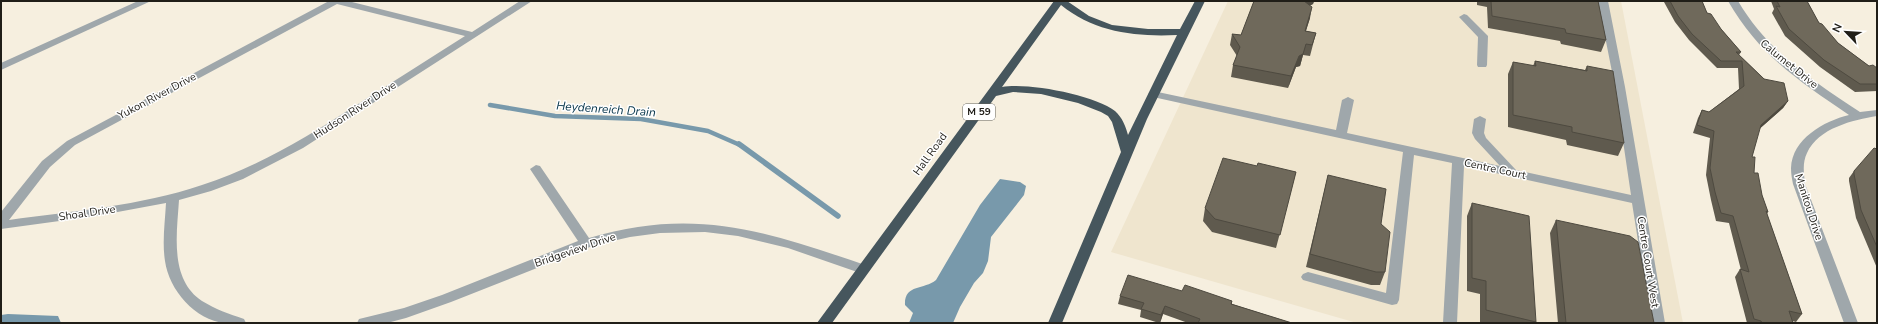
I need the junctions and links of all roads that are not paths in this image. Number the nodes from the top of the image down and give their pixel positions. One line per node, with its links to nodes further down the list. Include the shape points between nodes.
1 (146, 1): 12 (street)
2 (336, 1): 10 (street); 27 (street, Yukon River Drive, via 71,143 46,164)
3 (527, 1): 10 (street, Hudson River Drive)
4 (1060, 1): 9 (highway, via 1079,15 1099,24 1148,33); 13 (highway, Hall Road / M 59)
5 (1200, 1): 9 (highway)
6 (1603, 1): 26 (street)
7 (1732, 1): 17 (street, Calumet Drive, via 1755,36 1771,52 1804,79)
8 (1464, 17): 11 (street, via 1483,36)
9 (1183, 32): 14 (highway)
10 (474, 35): 25 (street, Hudson River Drive, via 278,158 220,183)
11 (1482, 65)
12 (1, 67)
13 (993, 93): 21 (highway, via 1006,89 1032,89 1103,108 1118,122); 30 (highway, Hall Road / M 59)
14 (1153, 94): 19 (street, Centre Court); 21 (highway)
15 (1348, 100): 19 (street)
16 (1877, 112): 17 (street, Manitou Drive)
17 (1857, 115): 38 (street, Manitou Drive, via 1816,134 1805,144 1796,170 1798,184)
18 (1480, 119): 24 (street, via 1478,133)
19 (1341, 135): 20 (street, Centre Court)
20 (1410, 150): 22 (street, Centre Court); 31 (street, via 1392,300)
21 (1126, 152): 35 (highway)
22 (1458, 161): 24 (street, Centre Court); 36 (street)
23 (536, 169): 29 (street)
24 (1512, 172): 26 (street, Centre Court)
25 (173, 197): 28 (street, Shoal Drive, via 128,207); 32 (street, via 170,264 181,291 191,301 221,318)
26 (1638, 200): 37 (street, Centre Court West)
27 (1, 221)
28 (1, 225)
29 (587, 244): 30 (street, Bridgeview Drive, via 621,234 648,230 722,229 784,243); 33 (street, Bridgeview Drive, via 423,308)
30 (863, 269): 34 (highway, Hall Road / M 59)
31 (1308, 277)
32 (239, 323)
33 (364, 323)
34 (824, 323)
35 (1055, 323)
36 (1450, 323)
37 (1658, 323)
38 (1851, 323)

